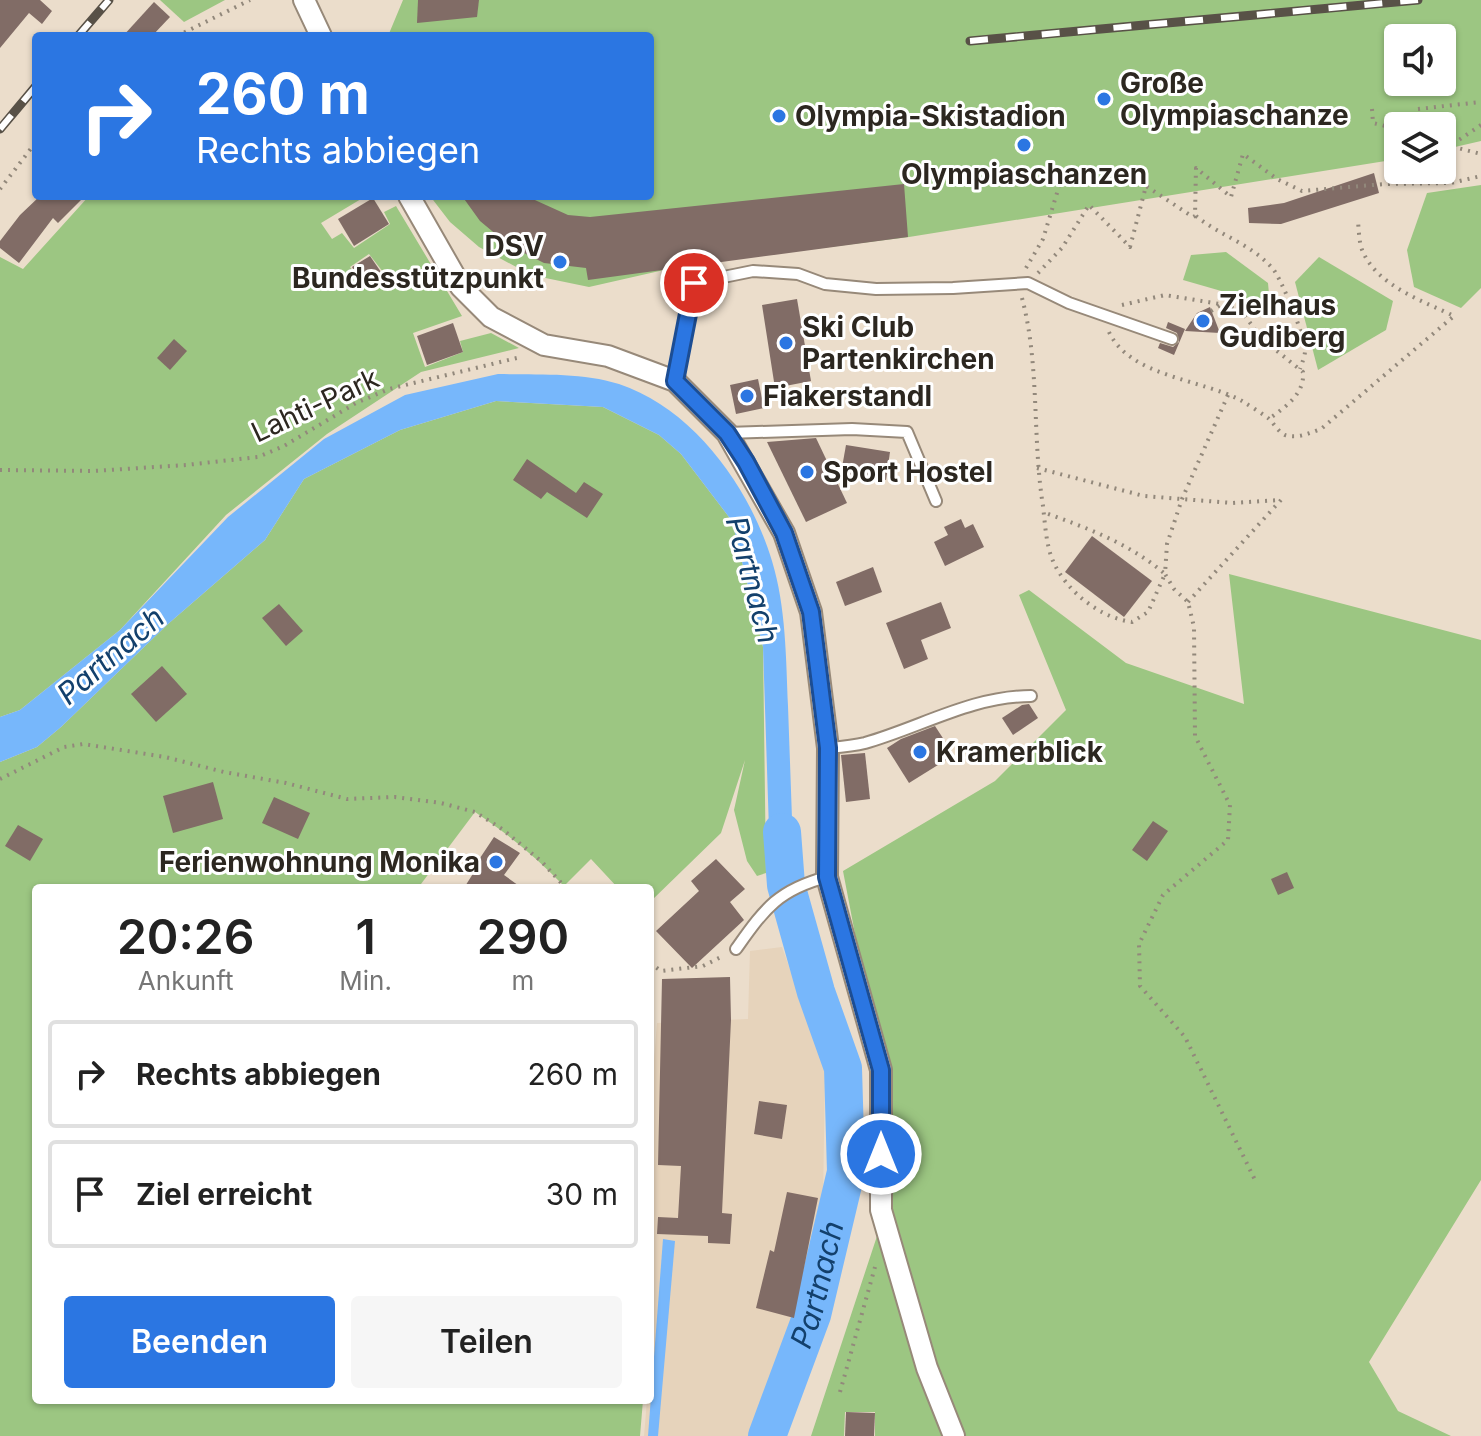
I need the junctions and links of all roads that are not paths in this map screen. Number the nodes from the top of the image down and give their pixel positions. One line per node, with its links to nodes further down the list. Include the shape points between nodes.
1 (304, 0): 2 (street)
2 (319, 32)
3 (411, 200): 5 (street, via 461,287 491,317 544,345 608,356)
4 (1172, 339): 5 (lane, via 1023,283 876,289 753,271 694,283)
5 (675, 381): 6 (street)
6 (727, 433): 7 (lane, via 907,432); 9 (street, via 784,533 811,612)
7 (936, 501)
8 (1031, 696): 9 (lane, via 967,706 863,744)
9 (828, 748): 10 (street)
10 (827, 877): 11 (lane, via 801,884 765,909); 12 (street, via 881,1070 881,1210 927,1368)
11 (736, 949)
12 (954, 1436)

